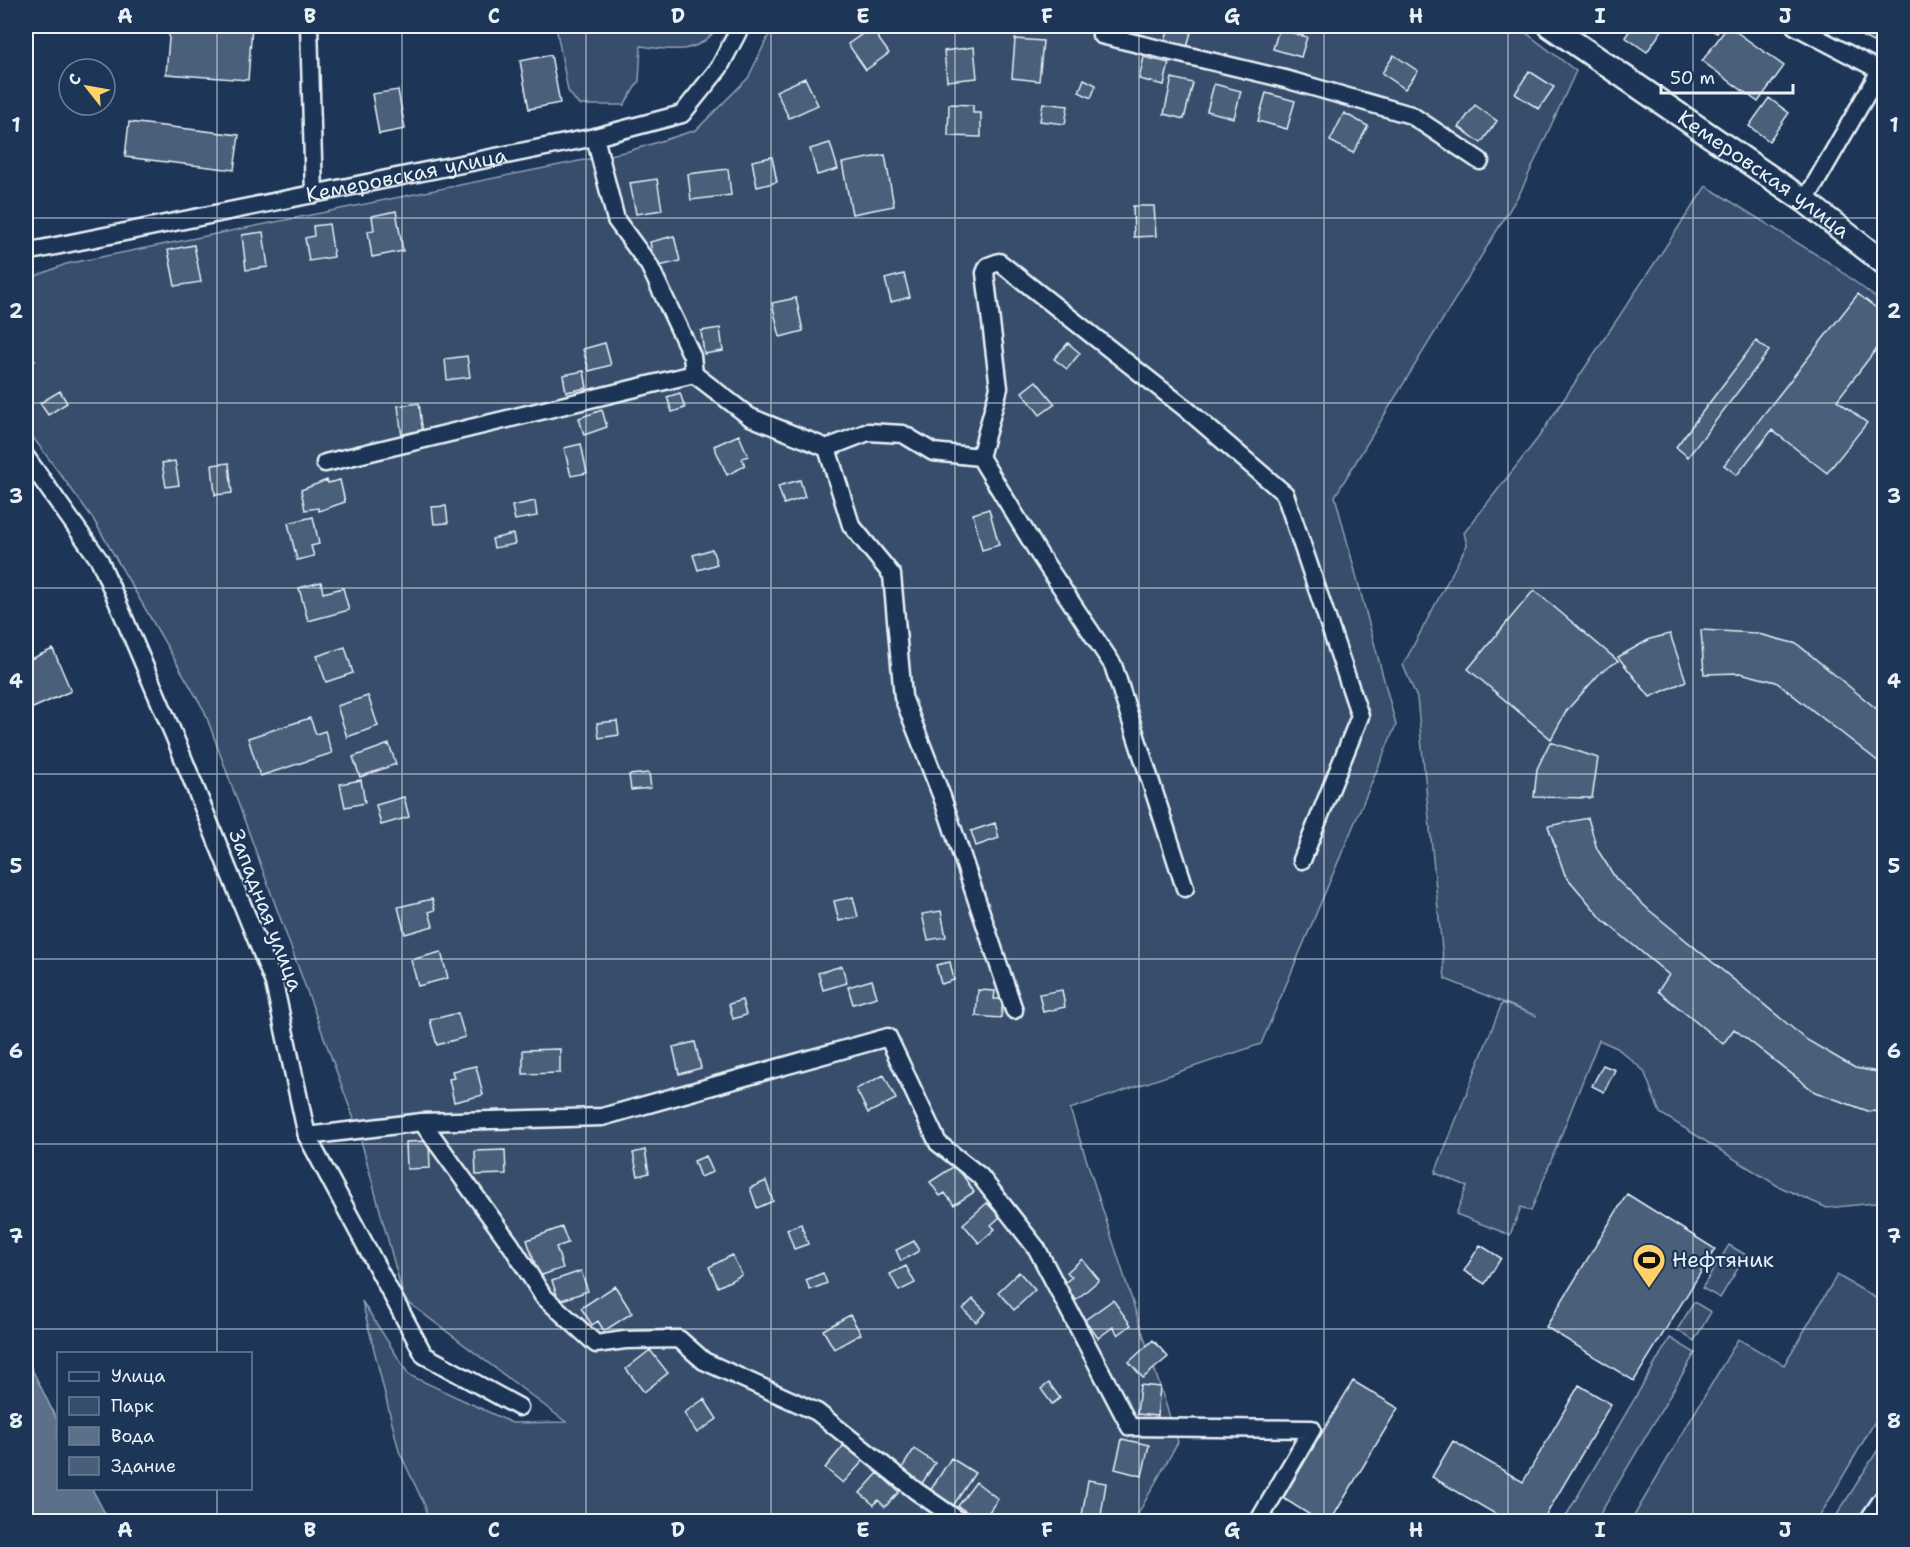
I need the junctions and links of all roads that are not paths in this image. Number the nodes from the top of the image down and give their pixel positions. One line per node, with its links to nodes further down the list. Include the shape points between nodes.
1 (309, 26): 9 (street)
2 (741, 26): 7 (street, Кемеровская улица, via 719,68 682,114)
3 (1104, 26): 8 (street, via 1101,35 1285,79 1412,115)
4 (1550, 26): 10 (main road, Кемеровская улица)
5 (1795, 26): 6 (street)
6 (1882, 68): 10 (street)
7 (595, 137): 9 (street, Кемеровская улица); 13 (street, via 616,220 649,265 692,356)
8 (1480, 161)
9 (314, 194): 11 (street, Кемеровская улица)
10 (1805, 201): 12 (main road, Кемеровская улица)
11 (26, 252)
12 (1884, 263)
13 (694, 374): 14 (street, via 750,417); 17 (street)
14 (827, 448): 15 (street, via 868,432 903,434 933,452); 20 (street, via 851,525 892,574 903,697 942,797)
15 (980, 457): 18 (street, via 999,388 985,273 988,266 999,262 1185,408 1285,494 1360,716); 19 (street, via 1113,665)
16 (26, 458): 22 (street, Западная улица, via 100,561 175,738 274,983)
17 (325, 463)
18 (1302, 860)
19 (1185, 888)
20 (1014, 1010)
21 (422, 1122): 22 (street); 25 (street, via 543,1296 596,1344 679,1339 704,1361 817,1412); 26 (street, via 602,1117 888,1037 938,1143 980,1176 1037,1249 1130,1427 1312,1429)
22 (307, 1136): 23 (street, Западная улица, via 424,1355)
23 (519, 1407)
24 (1884, 1497): 27 (street)
25 (960, 1521)
26 (1258, 1521)
27 (1867, 1521)

